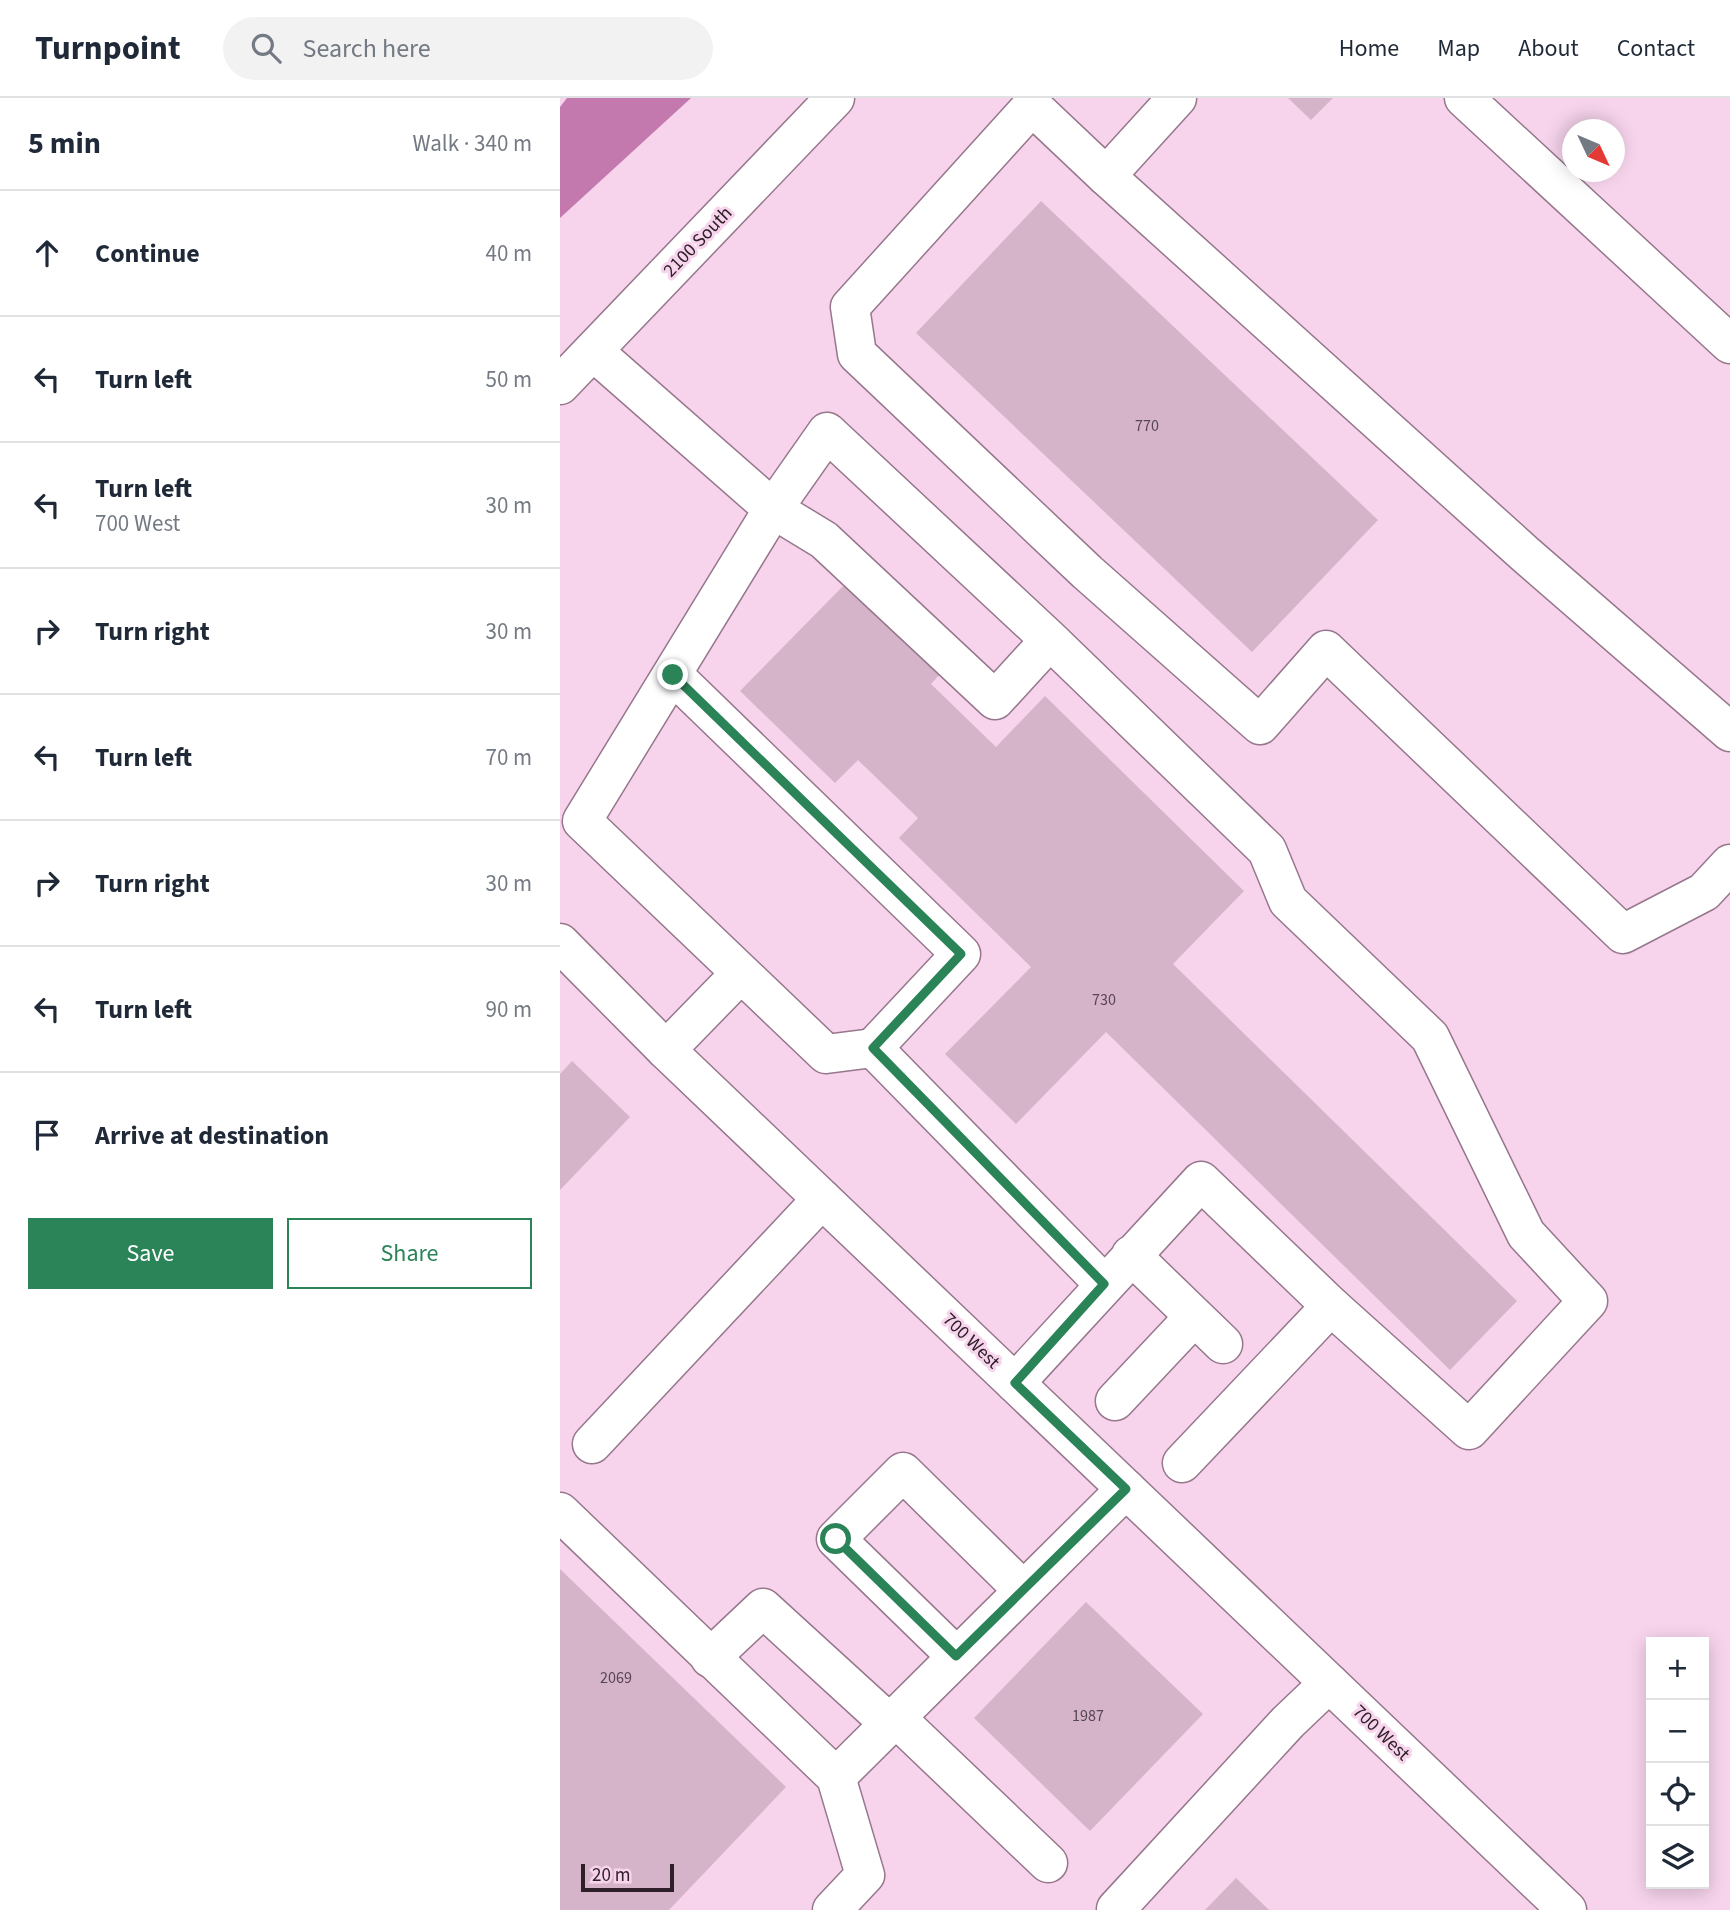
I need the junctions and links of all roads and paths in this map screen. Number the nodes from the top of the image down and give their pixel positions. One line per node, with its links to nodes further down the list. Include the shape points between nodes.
1 (835, 98): 7 (street, 2100 South)
2 (1178, 98): 5 (street)
3 (1464, 98): 6 (street)
4 (1031, 101): 5 (street); 13 (street, via 850,307 856,354 1087,572 1259,724 1326,650 1623,934 1704,892)
5 (1106, 176): 12 (street)
6 (1730, 344)
7 (593, 351): 8 (street, 2100 South); 9 (street)
8 (560, 385)
9 (773, 509): 10 (street, via 824,540 995,700); 10 (street, via 827,432); 11 (street)
10 (1050, 640): 21 (street, via 1267,850 1288,901 1430,1037 1526,1234 1588,1301 1469,1430)
11 (673, 675): 15 (street, via 582,821); 16 (street, via 961,954)
12 (1730, 732)
13 (1730, 864)
14 (560, 943): 17 (street, 700 West)
15 (740, 974): 16 (street, via 826,1054); 17 (street)
16 (873, 1048): 20 (street)
17 (666, 1050): 18 (street, 700 West)
18 (822, 1199): 24 (street, 700 West); 26 (street)
19 (1131, 1255): 20 (street); 21 (street, via 1201,1181); 22 (street)
20 (1104, 1284): 24 (street)
21 (1331, 1306): 27 (street)
22 (1194, 1317): 23 (street); 25 (street)
23 (1223, 1344)
24 (1015, 1383): 28 (street, 700 West)
25 (1115, 1401)
26 (592, 1444)
27 (1182, 1463)
28 (1126, 1489): 30 (street); 33 (street, 700 West)
29 (561, 1512): 32 (street)
30 (1023, 1590): 31 (street); 31 (street, via 903,1472 836,1539)
31 (956, 1656): 34 (street)
32 (710, 1658): 34 (street, via 762,1608); 35 (street)
33 (1329, 1683): 37 (street); 39 (street, 700 West)
34 (892, 1720): 35 (street); 36 (street)
35 (835, 1777): 38 (street, via 865,1875)
36 (1048, 1863)
37 (1116, 1909)
38 (832, 1910)
39 (1567, 1910)

